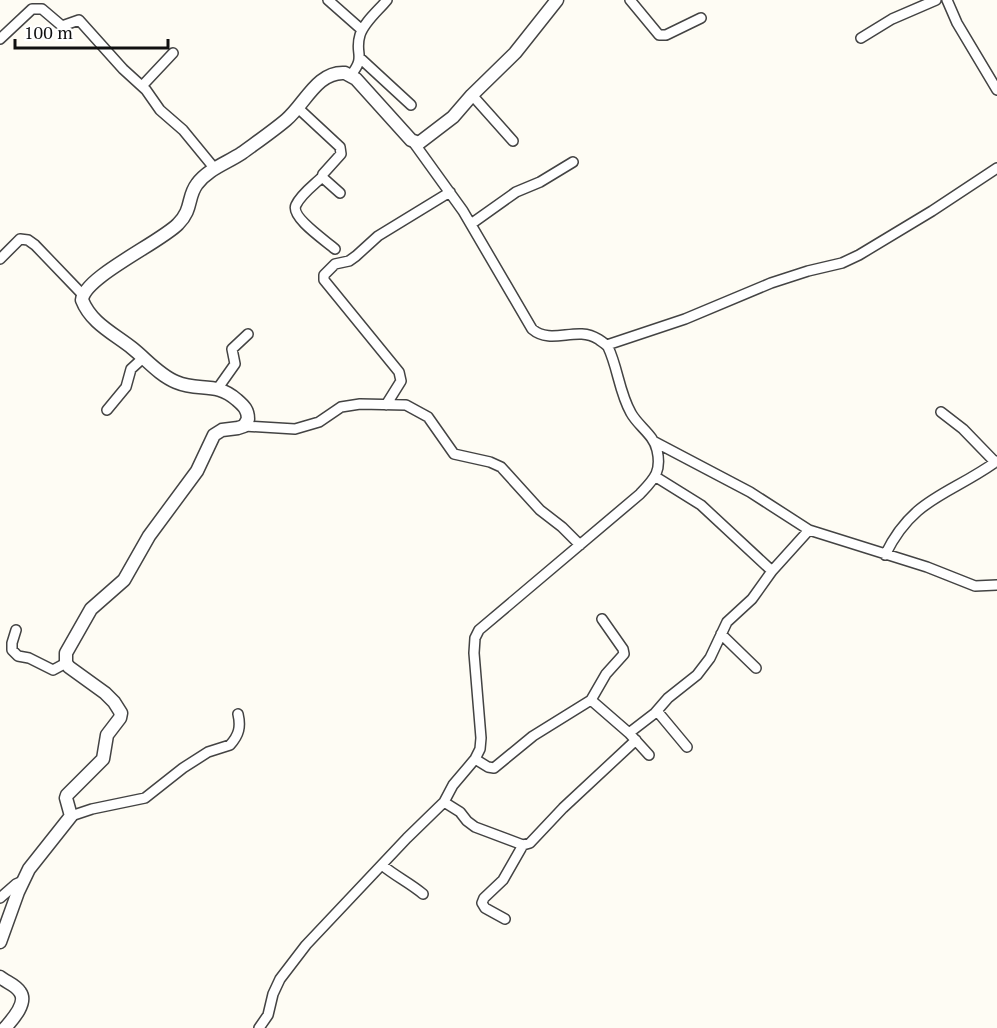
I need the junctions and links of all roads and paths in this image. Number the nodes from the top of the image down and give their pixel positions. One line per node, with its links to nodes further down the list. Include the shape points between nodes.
1 (328, 0): 8 (street)
2 (387, 0): 8 (street)
3 (558, 0): 16 (street, via 515,53)
4 (630, 0): 7 (street, via 659,35)
5 (936, 0): 9 (street)
6 (946, 0): 15 (street)
7 (701, 18)
8 (362, 30): 12 (street)
9 (861, 38)
10 (0, 39): 14 (street, via 32,9 42,9 62,26 79,20)
11 (173, 53): 14 (street)
12 (360, 58): 13 (street); 17 (street)
13 (350, 76): 18 (street, via 340,73 326,77); 20 (street)
14 (142, 86): 23 (street)
15 (997, 90)
16 (472, 95): 19 (street); 20 (street, via 445,123)
17 (411, 105)
18 (298, 108): 23 (street, via 242,153); 24 (street, via 342,151)
19 (513, 141)
20 (414, 143): 25 (street)
21 (573, 162): 27 (street, via 516,192)
22 (997, 168): 32 (street, via 842,263 771,283 685,319)
23 (215, 169): 30 (street, via 197,184 189,209 174,228 112,268)
24 (322, 177): 26 (street); 28 (street, via 294,207 302,221)
25 (450, 192): 27 (street); 35 (street, via 324,274 324,280 399,372 400,381)
26 (340, 194)
27 (471, 224): 32 (street, via 532,329 544,337 586,334)
28 (335, 249)
29 (0, 259): 30 (street, via 20,238 27,240)
30 (83, 295): 33 (street, via 95,320)
31 (248, 334): 34 (street, via 232,350 235,364)
32 (607, 345): 39 (street, via 631,413)
33 (143, 358): 34 (street, via 177,383); 36 (street, via 131,369 126,387)
34 (218, 388): 38 (street, via 246,408 248,419)
35 (386, 405): 38 (street, via 341,407 319,422 296,429); 43 (street, via 406,405 428,417 454,454 501,467 540,510)
36 (107, 410)
37 (941, 412): 40 (street)
38 (244, 426): 50 (street, via 214,435 197,471 149,536 124,580 85,617 66,653)
39 (655, 442): 41 (street); 42 (street, via 750,492)
40 (996, 462): 44 (street, via 920,508 898,530)
41 (656, 477): 43 (street); 45 (street, via 701,505)
42 (809, 530): 44 (street); 45 (street)
43 (580, 545): 58 (street, via 487,622 475,638 481,738)
44 (885, 555): 46 (street, via 975,586)
45 (772, 571): 49 (street)
46 (997, 585)
47 (602, 619): 52 (street, via 624,654)
48 (16, 630): 50 (street, via 12,650 18,656 53,670)
49 (721, 634): 51 (street); 53 (street, via 703,668)
50 (66, 663): 60 (street, via 105,693 121,713 107,735 103,759 67,795)
51 (756, 668)
52 (591, 700): 55 (street); 58 (street, via 533,736 494,768)
53 (657, 711): 55 (street); 56 (street)
54 (238, 714): 60 (street, via 239,732 230,746 208,752 146,798)
55 (633, 737): 57 (street); 61 (street)
56 (687, 747)
57 (649, 755)
58 (475, 759): 59 (street)
59 (444, 802): 61 (street, via 475,826); 62 (street)
60 (71, 816): 63 (street)
61 (524, 845): 66 (street, via 503,880 482,903)
62 (382, 865): 64 (street); 70 (street, via 306,945 280,979)
63 (23, 881): 65 (street); 67 (street)
64 (423, 894)
65 (0, 898)
66 (506, 919)
67 (0, 942)
68 (0, 977): 69 (street, via 21,992 22,998)
69 (5, 1028)
70 (260, 1028)

